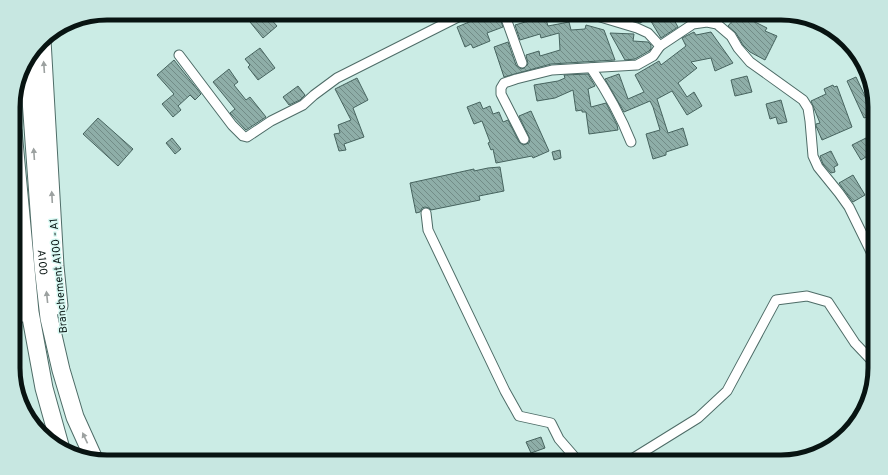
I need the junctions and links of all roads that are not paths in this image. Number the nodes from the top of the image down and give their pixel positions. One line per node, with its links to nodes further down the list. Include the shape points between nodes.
1 (452, 20): 6 (street, via 337,78 303,105 247,137 232,125)
2 (507, 20): 7 (street)
3 (616, 20): 4 (street, via 648,33)
4 (660, 46): 8 (street, via 653,56 637,65); 14 (street, via 693,24 717,24 731,36 750,62 803,100 808,108 813,156 818,168 849,207)
5 (43, 49): 17 (highway, Branchement A100 - A1, one-way to 5, via 60,320)
6 (179, 55)
7 (522, 63)
8 (591, 68): 10 (street, via 552,70 504,84 501,94); 11 (street, via 622,118)
9 (29, 69): 17 (highway, A100 / A100, one-way to 9, via 49,318)
10 (524, 139)
11 (631, 142)
12 (20, 206): 19 (highway, A100 / A100, via 30,312 44,388)
13 (426, 213): 21 (street, via 428,230 519,416 551,423 559,439)
14 (868, 246)
15 (20, 318): 18 (highway, via 36,386)
16 (868, 357): 22 (street, via 855,343 828,302 807,296 776,300 727,392 698,418)
17 (75, 417): 20 (highway, A100 / A100, one-way to 17)
18 (57, 439)
19 (58, 440)
20 (91, 453)
21 (573, 455)
22 (638, 455)

